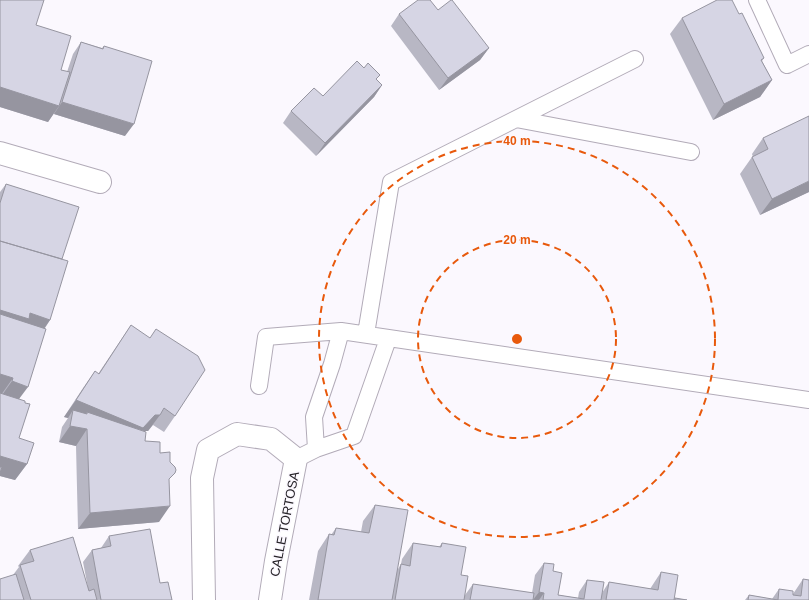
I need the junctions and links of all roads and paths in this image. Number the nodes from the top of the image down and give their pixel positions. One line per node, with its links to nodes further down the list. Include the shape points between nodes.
1 (757, 0): 2 (lane, via 787,65)
2 (809, 54)
3 (635, 59): 4 (lane)
4 (516, 119): 5 (lane); 9 (lane, via 391,182)
5 (691, 152)
6 (0, 153): 7 (street)
7 (100, 182)
8 (340, 331): 9 (lane); 11 (lane, via 266,337); 13 (lane, via 314,417)
9 (366, 334): 10 (lane)
10 (388, 338): 12 (lane); 13 (lane, via 354,436)
11 (260, 386)
12 (809, 400)
13 (316, 449): 14 (lane)
14 (296, 459): 15 (street, CALLE TORTOSA, via 271,439 237,434 208,450 202,478); 16 (street, CALLE TORTOSA)
15 (204, 600)
16 (270, 600)

